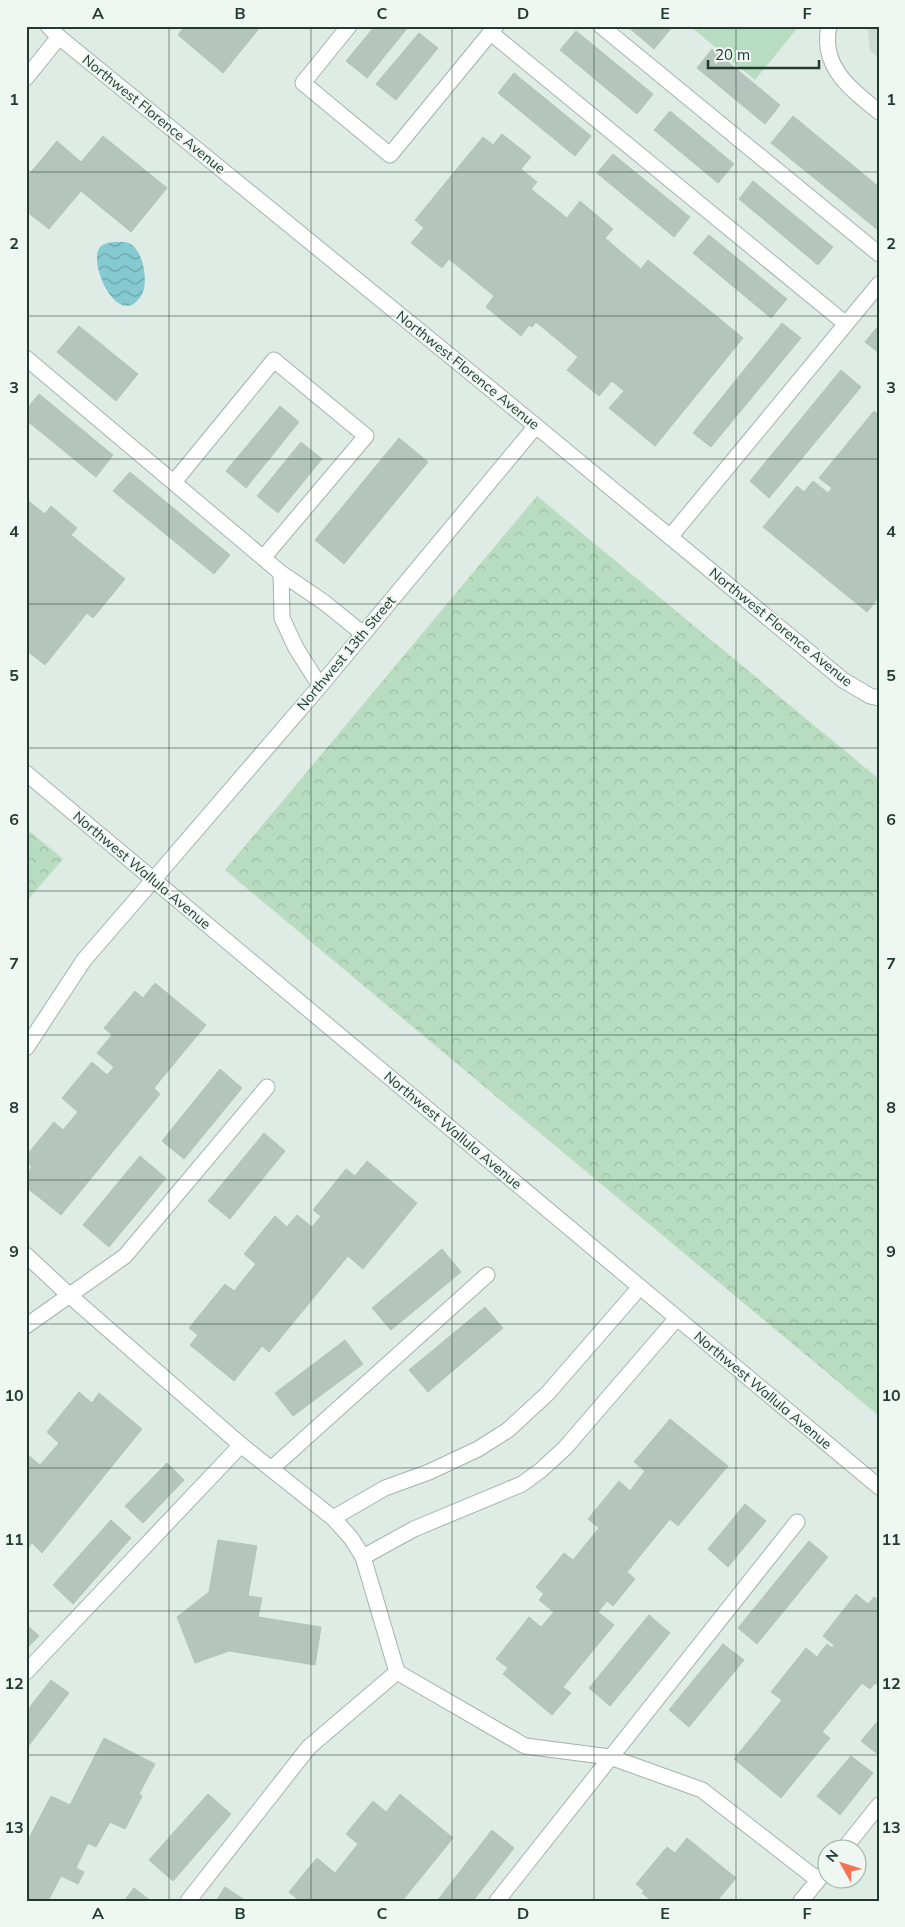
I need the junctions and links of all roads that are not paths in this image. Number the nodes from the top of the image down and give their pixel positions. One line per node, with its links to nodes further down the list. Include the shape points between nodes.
1 (48, 26): 6 (street, Northwest Florence Avenue)
2 (349, 26): 4 (street, via 303,83 390,155)
3 (601, 26): 9 (street)
4 (493, 30): 11 (street)
5 (828, 33): 8 (street, via 833,64 846,85)
6 (59, 37): 7 (street); 13 (street, Northwest Florence Avenue)
7 (26, 78)
8 (879, 112)
9 (879, 254)
10 (879, 284): 11 (street)
11 (846, 324): 15 (street)
12 (26, 358): 14 (street)
13 (536, 426): 15 (street, Northwest Florence Avenue); 18 (street, Northwest 13th Street)
14 (174, 482): 16 (street); 16 (street, via 274,360 366,436)
15 (670, 537): 20 (street, Northwest Florence Avenue, via 843,680)
16 (263, 558): 17 (street)
17 (281, 573): 18 (street); 19 (street, via 282,618)
18 (362, 633): 19 (street, Northwest 13th Street)
19 (320, 686): 22 (street, Northwest 13th Street)
20 (879, 698)
21 (26, 773): 22 (street, Northwest Wallula Avenue)
22 (154, 879): 23 (street, Northwest 13th Street, via 84,960); 27 (street, Northwest Wallula Avenue)
23 (26, 1048)
24 (268, 1087): 28 (street, via 125,1256)
25 (26, 1255): 28 (street)
26 (487, 1275): 32 (street)
27 (640, 1287): 29 (street, Northwest Wallula Avenue); 34 (street, via 547,1394 508,1430 478,1449 385,1488)
28 (69, 1295): 30 (street); 31 (street)
29 (677, 1318): 33 (street, Northwest Wallula Avenue); 36 (street, via 565,1448 541,1470 522,1484 414,1529)
30 (26, 1326)
31 (240, 1445): 32 (street); 37 (street)
32 (270, 1469): 34 (street)
33 (879, 1487)
34 (333, 1518): 36 (street)
35 (796, 1522): 39 (street)
36 (363, 1557): 38 (street)
37 (26, 1672)
38 (397, 1672): 39 (street, via 525,1746); 43 (street, via 309,1747)
39 (610, 1757): 42 (street, via 702,1790); 44 (street)
40 (879, 1805): 41 (street)
41 (850, 1840)
42 (818, 1880): 45 (street)
43 (188, 1901)
44 (497, 1901)
45 (801, 1901)

